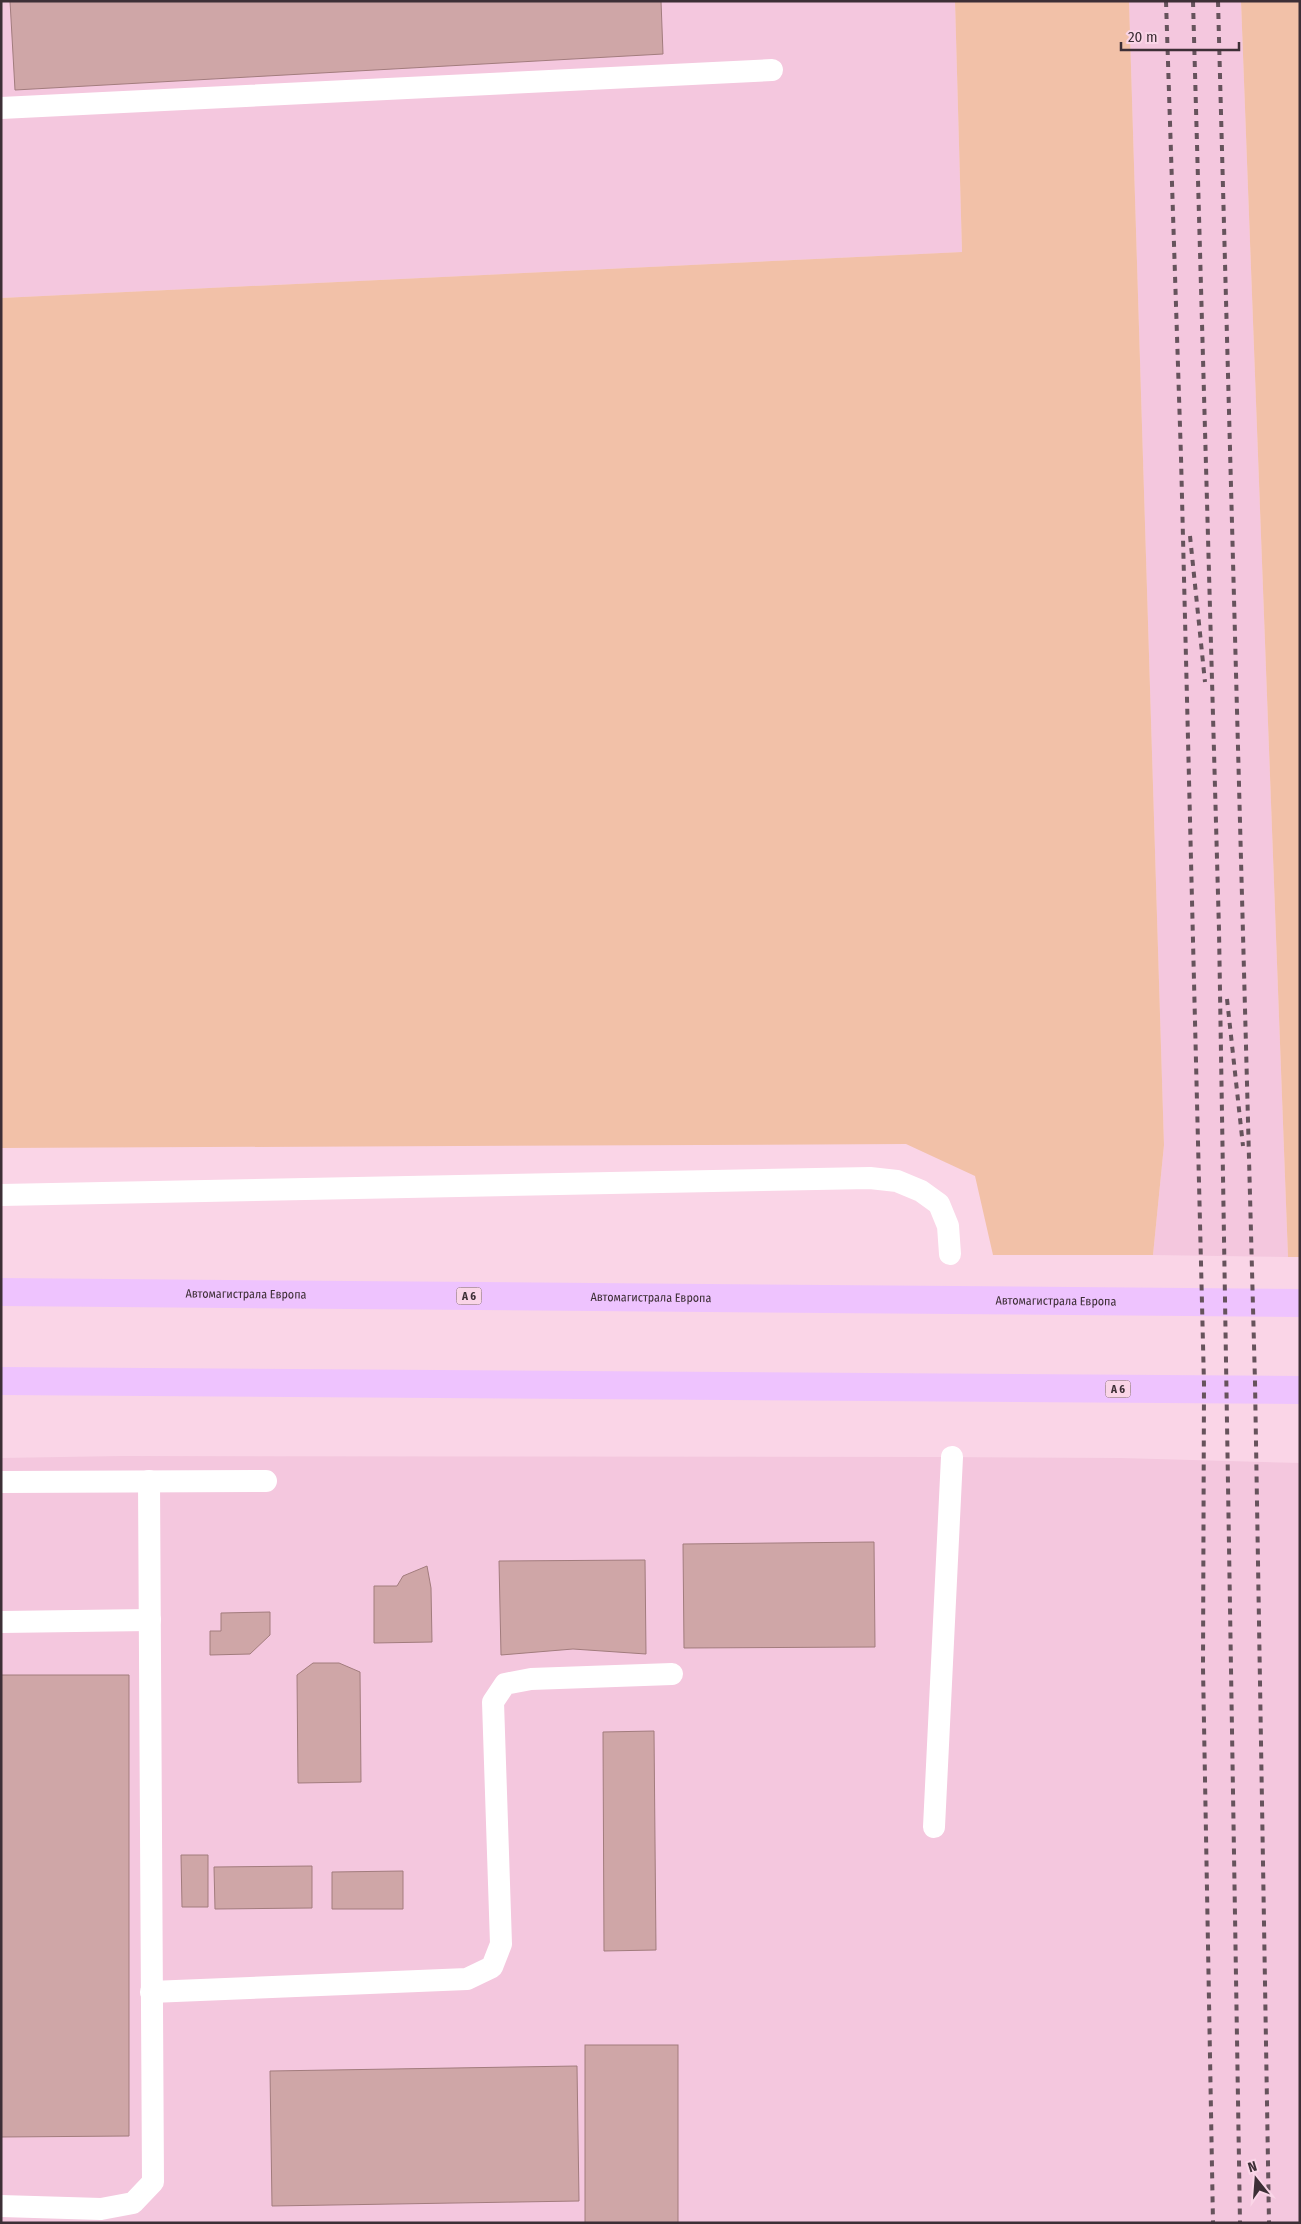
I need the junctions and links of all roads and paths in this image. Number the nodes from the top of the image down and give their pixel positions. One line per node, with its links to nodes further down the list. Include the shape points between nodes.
1 (772, 70): 2 (lane)
2 (1, 108)
3 (1, 1195): 4 (lane, via 870,1178 897,1181 939,1204 948,1226)
4 (950, 1254)
5 (1, 1292): 6 (highway, Автомагистрала Европа / A 6)
6 (1300, 1303)
7 (1, 1381): 8 (highway, A 6)
8 (1300, 1390)
9 (952, 1457): 16 (lane)
10 (149, 1481): 11 (lane); 12 (lane); 13 (lane)
11 (266, 1481)
12 (1, 1482)
13 (150, 1620): 14 (lane); 17 (lane)
14 (1, 1622)
15 (672, 1674): 17 (lane, via 531,1678 505,1684 493,1702 501,1944 492,1967 466,1979)
16 (934, 1826)
17 (151, 1992): 18 (lane, via 153,2182 133,2203 101,2209)
18 (1, 2206)

